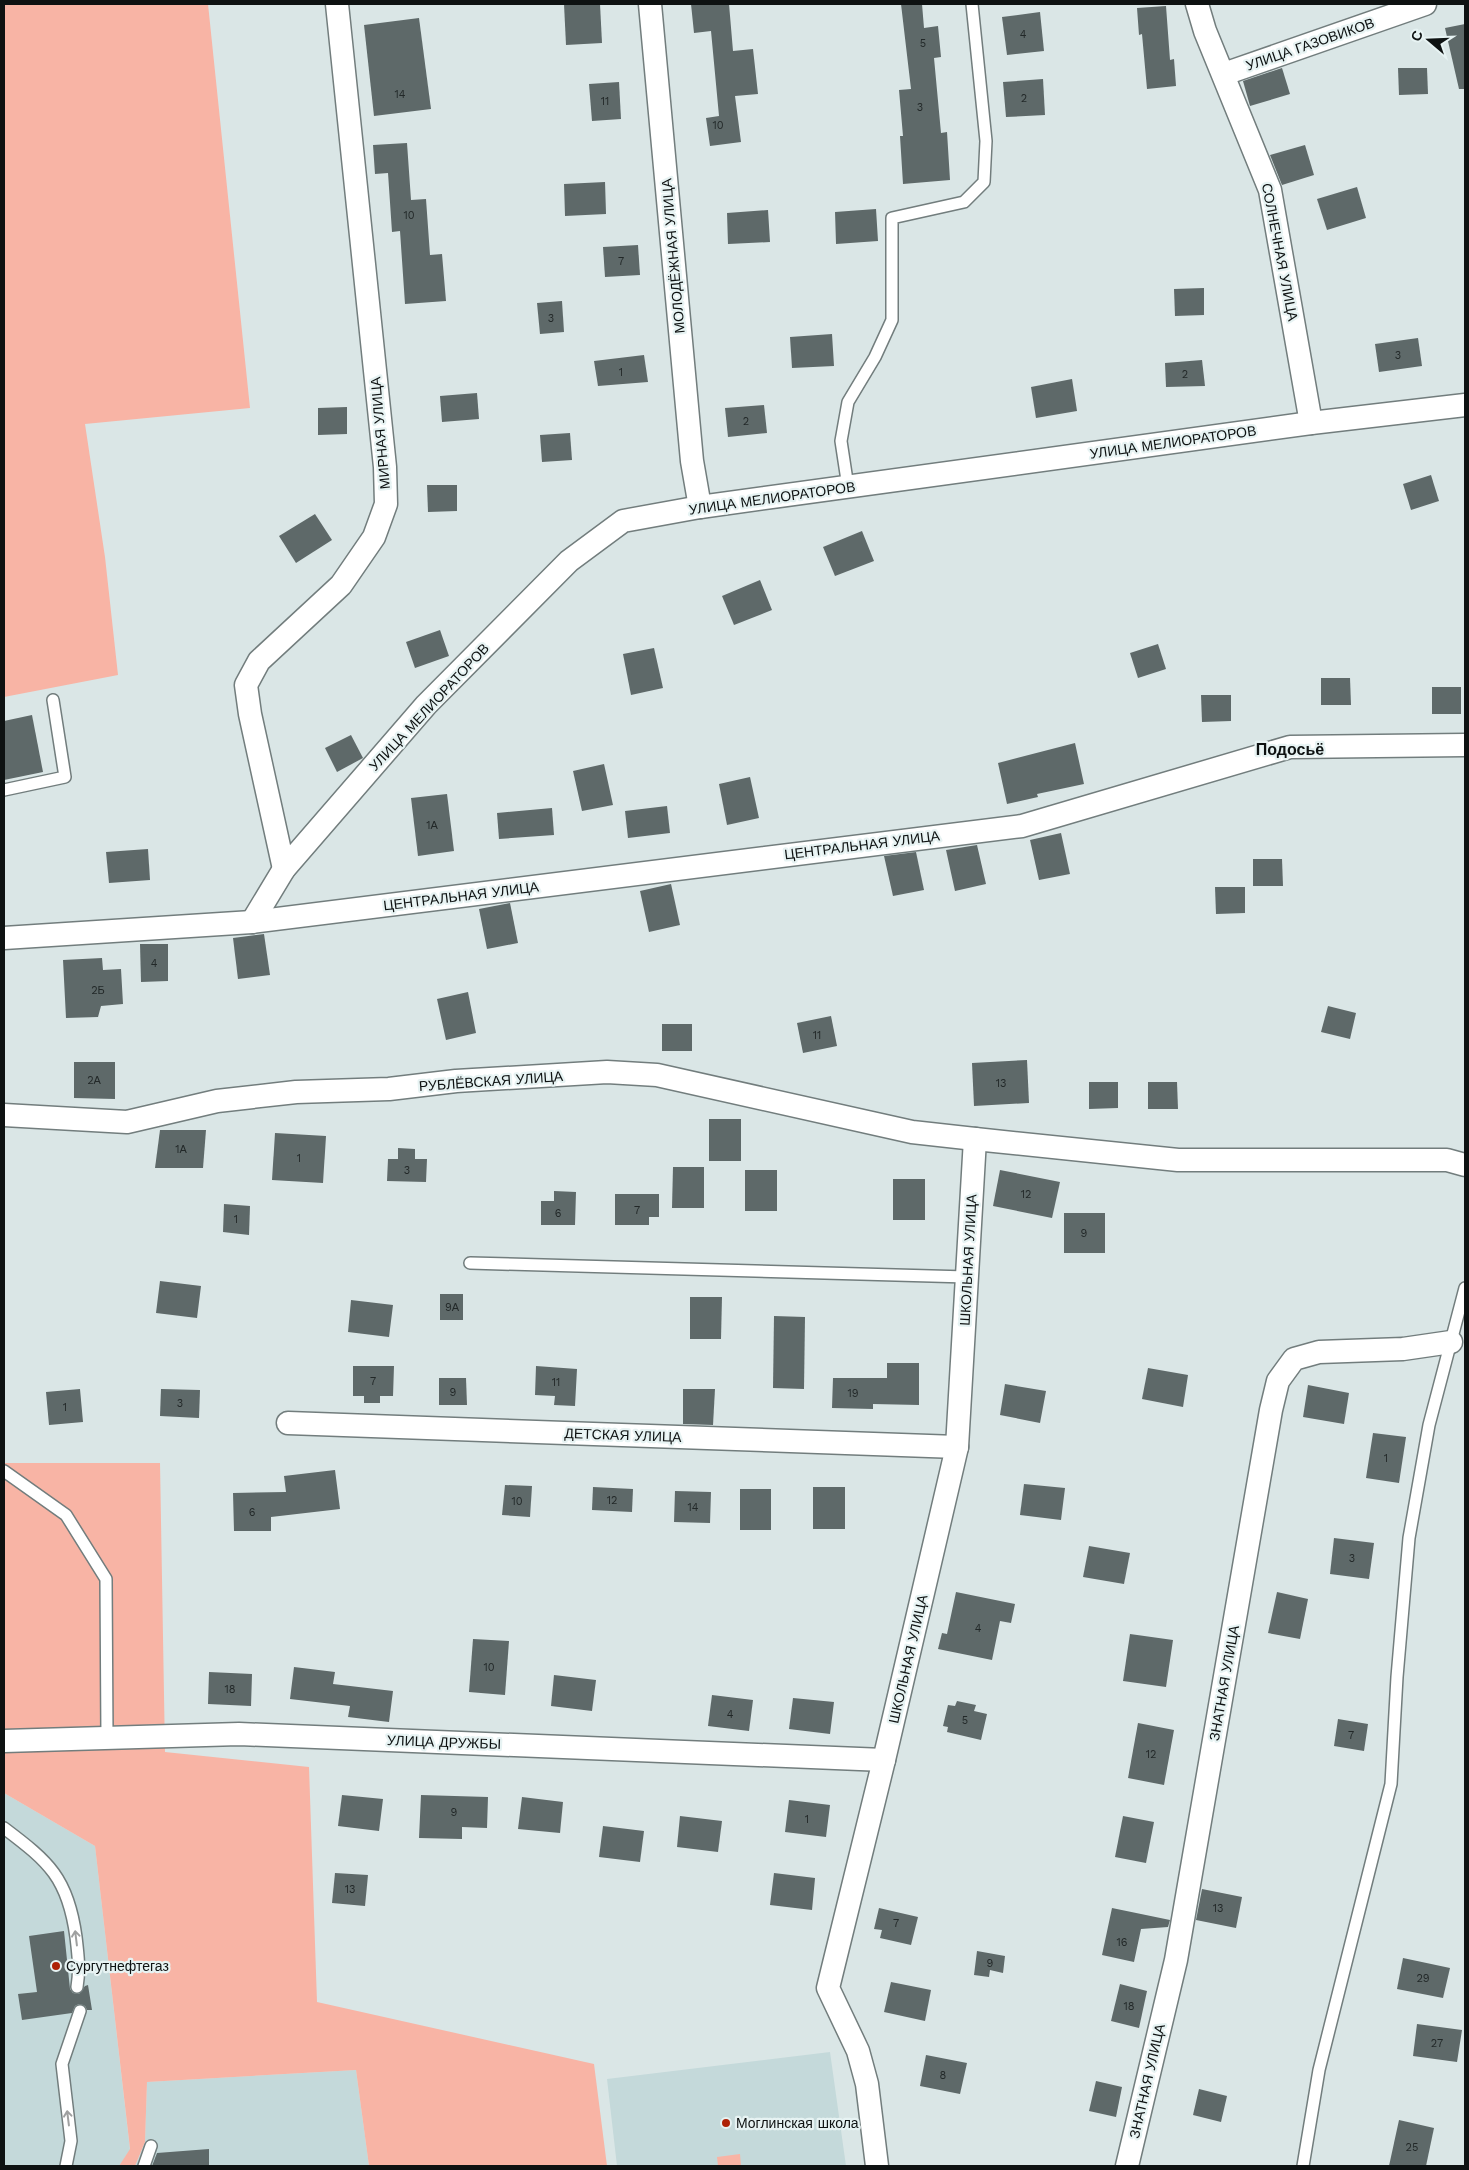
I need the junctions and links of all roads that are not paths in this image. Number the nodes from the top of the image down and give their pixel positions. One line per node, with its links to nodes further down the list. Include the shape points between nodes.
1 (337, 4): 14 (street, МИРНАЯ УЛИЦА, via 386,467 386,504 374,537 341,585 259,661 246,685)
2 (650, 4): 10 (street, МОЛОДЁЖНАЯ УЛИЦА, via 692,461)
3 (972, 4): 9 (lane, via 986,141 984,182 964,202 892,218 892,320 875,357 848,402 842,440)
4 (1197, 4): 6 (street, СОЛНЕЧНАЯ УЛИЦА)
5 (1426, 4): 6 (street, УЛИЦА ГАЗОВИКОВ)
6 (1224, 74): 8 (street, СОЛНЕЧНАЯ УЛИЦА, via 1270,190)
7 (1465, 405): 8 (street, УЛИЦА МЕЛИОРАТОРОВ)
8 (1311, 423): 9 (street, УЛИЦА МЕЛИОРАТОРОВ)
9 (848, 487): 10 (street, УЛИЦА МЕЛИОРАТОРОВ)
10 (700, 507): 14 (street, УЛИЦА МЕЛИОРАТОРОВ, via 623,521 570,561 426,705)
11 (53, 700): 13 (lane, via 65,777)
12 (1465, 745): 15 (street, ЦЕНТРАЛЬНАЯ УЛИЦА, via 1290,747 1022,826)
13 (4, 790)
14 (284, 869): 15 (street, УЛИЦА МЕЛИОРАТОРОВ)
15 (252, 922): 16 (street, ЦЕНТРАЛЬНАЯ УЛИЦА)
16 (4, 938)
17 (4, 1115): 18 (street, РУБЛЁВСКАЯ УЛИЦА, via 127,1122 217,1101 296,1092 389,1089 607,1072 657,1075 912,1132)
18 (974, 1139): 19 (street, РУБЛЁВСКАЯ УЛИЦА, via 1178,1160 1447,1160); 21 (street, ШКОЛЬНАЯ УЛИЦА)
19 (1465, 1165)
20 (470, 1263): 21 (lane)
21 (966, 1277): 25 (street, ШКОЛЬНАЯ УЛИЦА)
22 (1465, 1288): 23 (lane)
23 (1451, 1342): 37 (street, ЗНАТНАЯ УЛИЦА, via 1403,1349 1319,1352 1294,1359 1278,1380 1270,1410 1176,1960); 38 (lane, via 1429,1425 1409,1538 1396,1677 1391,1784 1319,2070)
24 (288, 1423): 25 (street, ДЕТСКАЯ УЛИЦА)
25 (957, 1447): 29 (street, ШКОЛЬНАЯ УЛИЦА)
26 (4, 1471): 27 (lane, via 66,1515 106,1579)
27 (107, 1738): 28 (street, УЛИЦА ДРУЖБЫ); 29 (street, УЛИЦА ДРУЖБЫ, via 239,1734)
28 (4, 1741)
29 (884, 1760): 36 (street, ШКОЛЬНАЯ УЛИЦА, via 828,1988 858,2051 867,2084)
30 (4, 1828): 31 (lane, one-way to 30, via 80,1971 72,1908 60,1880 38,1854)
31 (77, 1987)
32 (80, 2011): 34 (lane, one-way to 32, via 71,2141 62,2064)
33 (151, 2146): 35 (lane)
34 (66, 2166)
35 (144, 2166)
36 (877, 2166)
37 (1127, 2166)
38 (1303, 2166)

